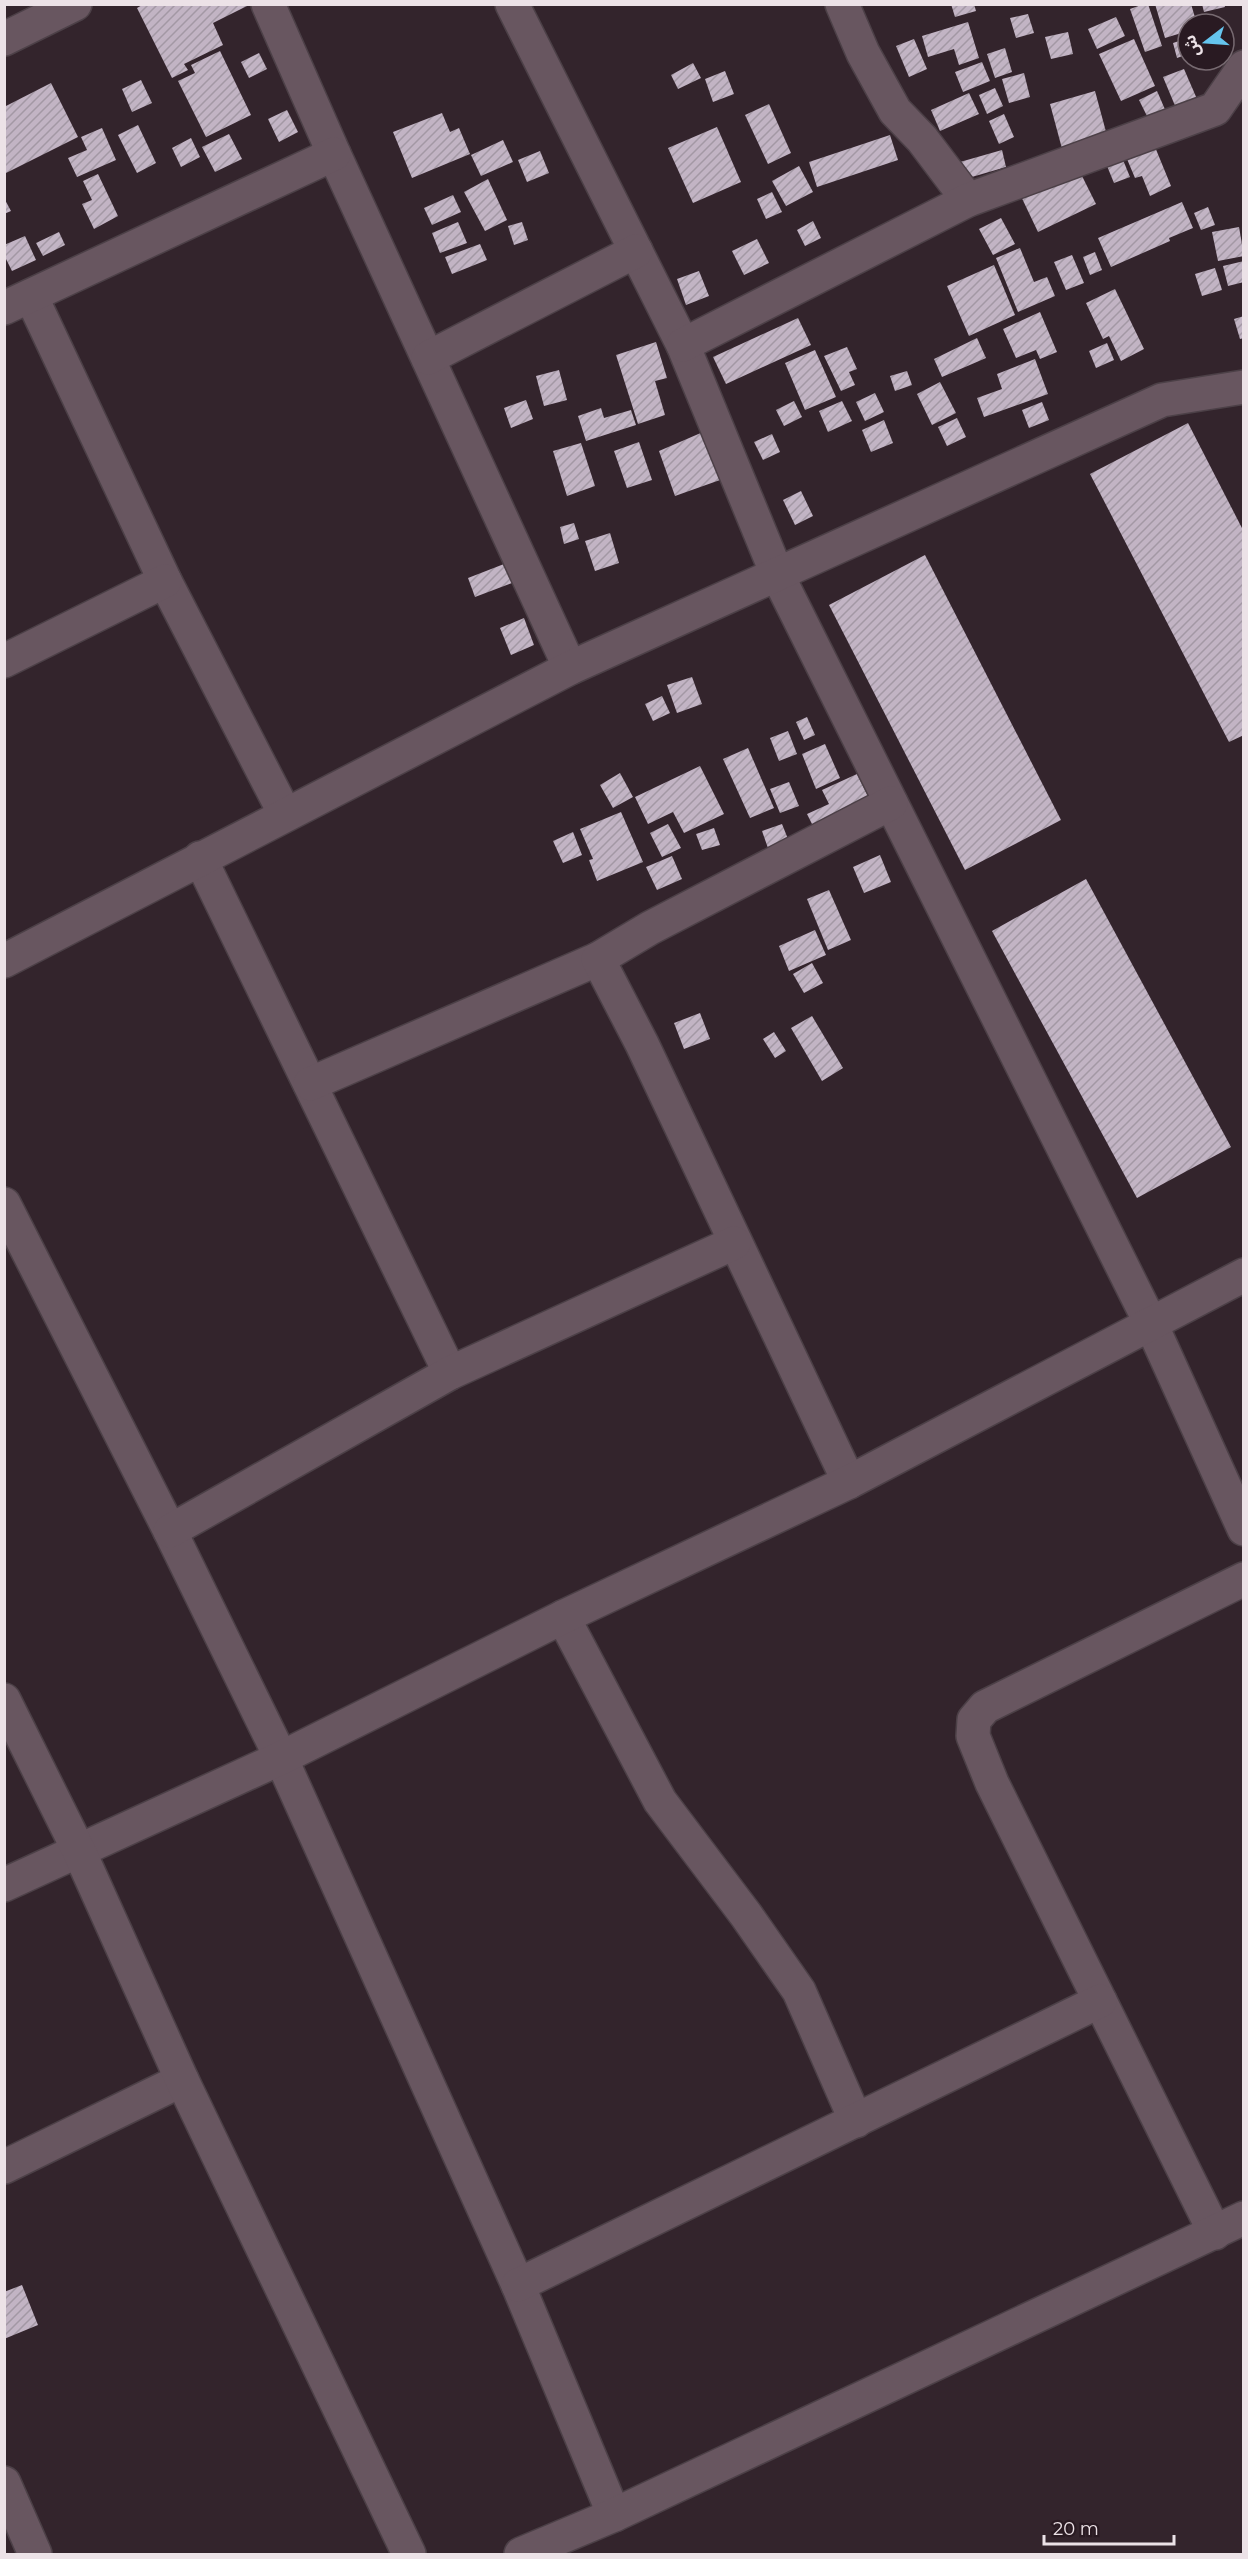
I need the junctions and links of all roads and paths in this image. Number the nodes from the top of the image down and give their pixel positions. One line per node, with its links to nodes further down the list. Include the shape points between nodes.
1 (75, 4): 5 (street)
2 (268, 4): 7 (street)
3 (512, 4): 9 (street)
4 (842, 4): 8 (street, via 895,111 922,139)
5 (4, 39)
6 (1244, 67): 8 (street, via 1215,110)
7 (334, 154): 10 (street); 12 (street)
8 (968, 200): 11 (street)
9 (636, 251): 11 (street); 12 (street)
10 (18, 302): 15 (street)
11 (683, 345): 14 (street)
12 (428, 358): 17 (street)
13 (1244, 387): 14 (street, via 1162,400)
14 (777, 574): 17 (street); 18 (street)
15 (165, 581): 16 (street); 19 (street)
16 (4, 661)
17 (570, 668): 19 (street)
18 (891, 803): 21 (street); 27 (street)
19 (285, 814): 20 (street)
20 (200, 858): 22 (street); 23 (street)
21 (598, 959): 23 (street); 25 (street)
22 (4, 961)
23 (310, 1084): 28 (street)
24 (4, 1204): 31 (street)
25 (734, 1243): 28 (street); 29 (street)
26 (1244, 1275): 27 (street)
27 (1151, 1324): 29 (street); 30 (street)
28 (450, 1373): 31 (street)
29 (849, 1482): 33 (street)
30 (1244, 1529)
31 (170, 1531): 35 (street)
32 (1244, 1579): 38 (street, via 985,1707 974,1720 973,1736 992,1783)
33 (563, 1617): 35 (street); 40 (street, via 660,1802 799,1991)
34 (4, 1700): 36 (street)
35 (281, 1758): 36 (street); 44 (street)
36 (79, 1851): 37 (street); 39 (street)
37 (4, 1885)
38 (1100, 2001): 40 (street); 43 (street)
39 (182, 2080): 41 (street); 48 (street)
40 (856, 2121): 44 (street)
41 (4, 2167)
42 (1244, 2218): 43 (street)
43 (1215, 2234): 46 (street)
44 (518, 2285): 46 (street)
45 (4, 2482): 47 (street)
46 (614, 2515): 49 (street)
47 (20, 2538)
48 (409, 2554)
49 (521, 2554)

